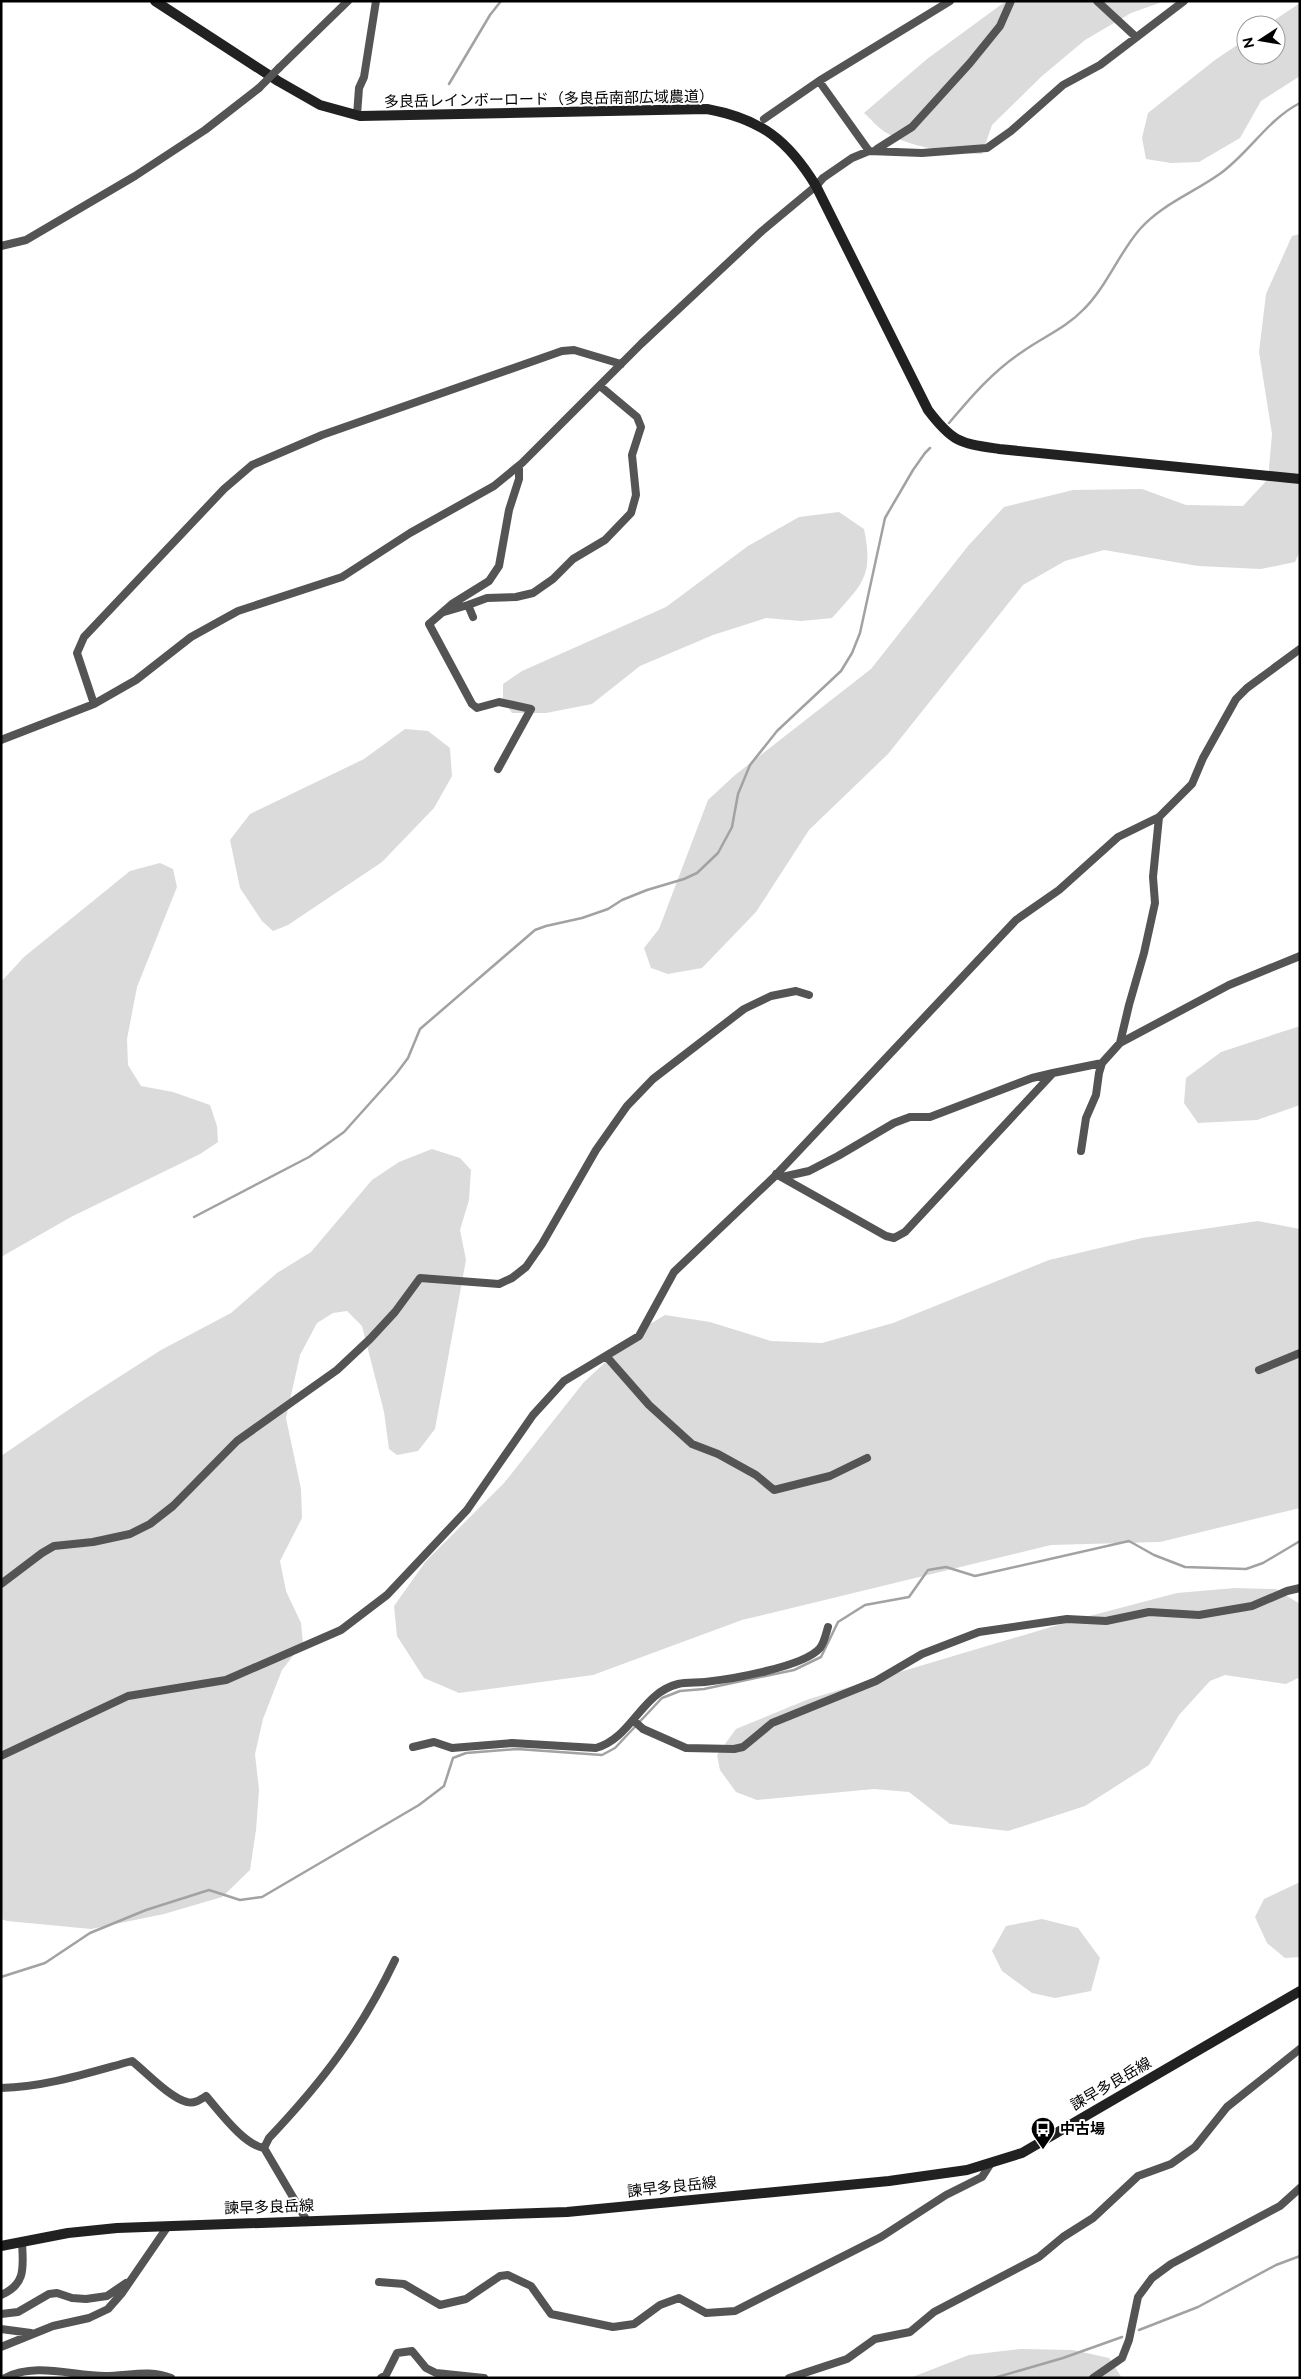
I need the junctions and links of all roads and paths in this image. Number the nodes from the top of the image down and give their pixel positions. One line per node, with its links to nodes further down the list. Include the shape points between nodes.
1 (155, 1): 10 (street, 多良岳レインボーロード（多良岳南部広域農道）, via 320,105)
2 (348, 1): 14 (street, bridge, via 259,88 206,130 26,240)
3 (376, 1): 10 (street, via 364,77 359,88)
4 (950, 1): 9 (street)
5 (1011, 1): 12 (street, via 1000,26 912,127)
6 (1097, 1): 8 (street)
7 (1184, 1): 8 (street)
8 (1136, 37): 12 (street, via 1100,65 1063,85 987,148 922,152)
9 (819, 81): 11 (street); 12 (street)
10 (357, 116): 13 (street, 多良岳レインボーロード（多良岳南部広域農道）, via 707,109 733,114 773,135 803,164)
11 (764, 119)
12 (872, 150): 13 (street, via 852,158)
13 (816, 186): 15 (street, via 762,231); 18 (street, 多良岳レインボーロード（多良岳南部広域農道）, via 928,410 954,438 963,443 999,449)
14 (1, 246)
15 (621, 364): 16 (street); 23 (street, via 574,350 562,351 322,435 252,465 211,503 84,637 77,652)
16 (600, 386): 17 (street); 19 (street, via 637,417 641,427 632,454 636,495 631,513 605,540 573,559 533,593 487,598)
17 (519, 466): 20 (street, via 519,479 509,510 499,566 489,581); 23 (street, via 494,486 410,533 342,577 238,611 191,637 136,680)
18 (1300, 479)
19 (468, 605): 20 (street); 21 (street)
20 (442, 612): 25 (street, via 428,624 472,704 477,708 499,702 532,709)
21 (473, 617)
22 (1300, 649): 26 (street, via 1236,699 1192,784)
23 (94, 704): 24 (street)
24 (1, 740)
25 (498, 769)
26 (1160, 817): 29 (street, via 1153,877 1155,902); 33 (street, via 1118,837 1059,890 1016,920)
27 (1300, 956): 29 (street, via 1229,985)
28 (809, 994): 38 (street, via 796,991 770,996 744,1009 653,1079 626,1106 596,1150 542,1244 526,1266 512,1278 499,1284 420,1278 395,1312 337,1370 237,1441 173,1506 150,1524 130,1534 54,1546)
29 (1120, 1043): 30 (street)
30 (1102, 1063): 31 (street); 32 (street, via 1096,1095 1086,1118)
31 (1053, 1073): 33 (street, via 930,1117 902,1120 808,1171); 33 (street, via 905,1232 894,1238)
32 (1081, 1151)
33 (779, 1176): 35 (street, via 674,1272 639,1336)
34 (1300, 1353): 36 (street)
35 (606, 1356): 37 (street, via 649,1405 692,1444 718,1454 774,1490 830,1476); 43 (street, via 564,1381 533,1415 468,1510 387,1595 341,1630 226,1680 128,1696)
36 (1259, 1370)
37 (867, 1458)
38 (1, 1584)
39 (1300, 1588): 41 (street, via 1252,1606 1199,1615 1149,1612 1106,1621 1067,1619 979,1632 922,1654 876,1681 772,1723 734,1749 686,1748 642,1728)
40 (828, 1627): 41 (street, via 821,1647 814,1654 793,1664 707,1682 678,1684 657,1693)
41 (633, 1720): 42 (street, via 620,1736 608,1745 596,1748 512,1743 452,1748 434,1742)
42 (413, 1747)
43 (1, 1756)
44 (395, 1960): 48 (street, via 374,2004 341,2055 269,2138)
45 (1300, 1991): 49 (street, 諫早多良岳線, via 1022,2153)
46 (1300, 2049): 66 (street, via 1227,2107 1195,2147 1171,2164 1138,2176 1093,2218 1039,2257 934,2312 910,2332 875,2339 847,2359)
47 (1, 2088): 48 (street, via 36,2086 132,2061 175,2096 196,2102 206,2096 233,2126 256,2146)
48 (264, 2148): 51 (street)
49 (991, 2163): 51 (street, 諫早多良岳線, via 967,2170 889,2181 594,2210); 56 (street, via 982,2177 946,2195 882,2237 735,2311 706,2313 679,2298 660,2305 634,2324 613,2327 551,2314 531,2286 508,2275 500,2276 466,2299 440,2305 404,2284)
50 (1300, 2188): 67 (street, via 1280,2206 1171,2264 1152,2278 1138,2297 1122,2358)
51 (306, 2221): 52 (street, 諫早多良岳線)
52 (168, 2226): 53 (street, 諫早多良岳線, via 68,2233); 55 (street)
53 (22, 2242): 54 (street, 諫早多良岳線); 57 (street, via 23,2270 19,2283)
54 (1, 2246)
55 (133, 2278): 58 (street, via 106,2296 86,2299 49,2294 18,2312); 60 (street, via 108,2309)
56 (379, 2282)
57 (1, 2295)
58 (1, 2314)
59 (1, 2330): 60 (street)
60 (34, 2334): 61 (street)
61 (1, 2347)
62 (5, 2378): 63 (street, via 16,2372 39,2370 104,2376 159,2373)
63 (171, 2378)
64 (381, 2378): 65 (street, via 386,2375 397,2353 412,2351 426,2368 436,2373)
65 (484, 2378)
66 (789, 2378)
67 (1093, 2378)

